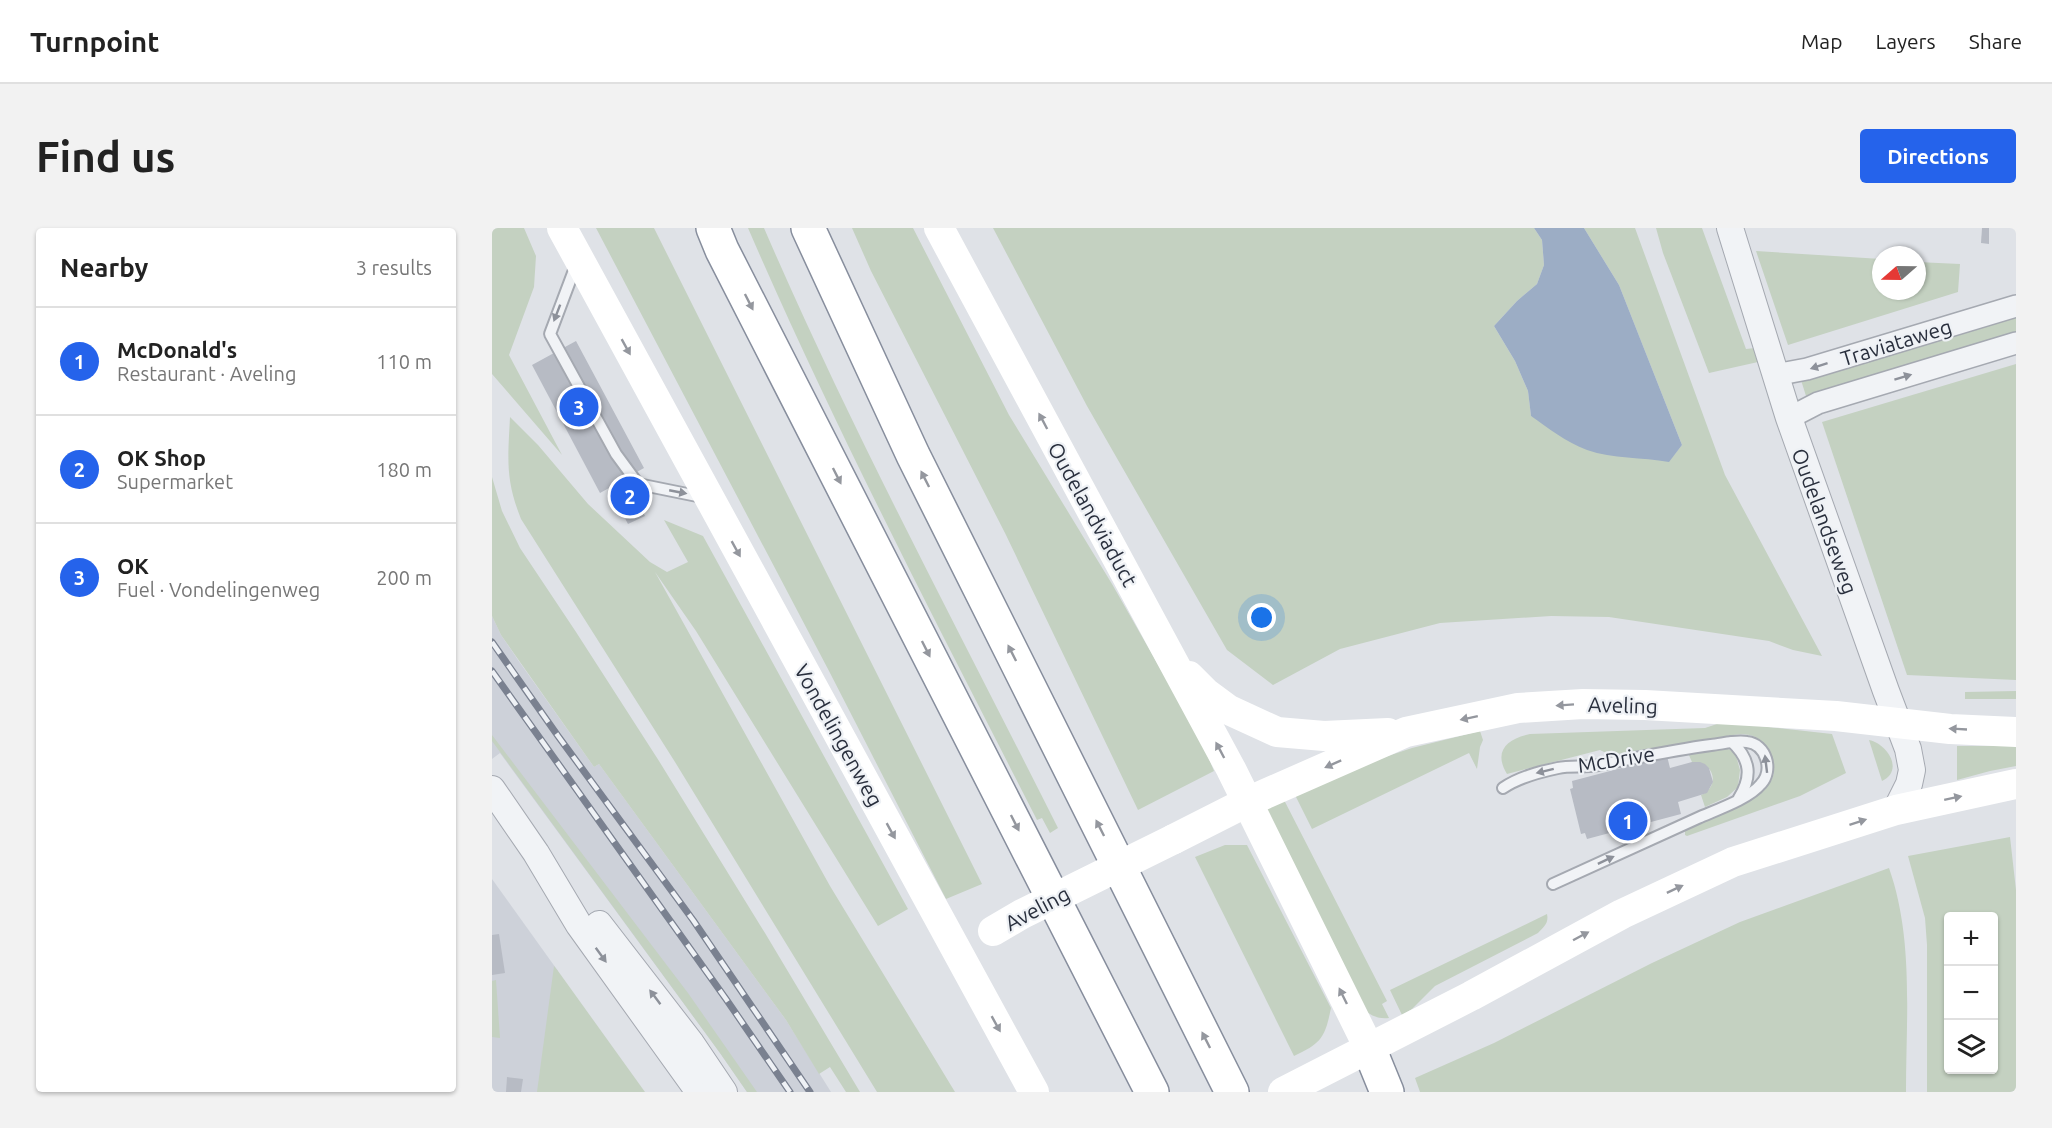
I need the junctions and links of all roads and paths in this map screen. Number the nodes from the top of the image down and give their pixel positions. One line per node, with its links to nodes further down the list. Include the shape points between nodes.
1 (562, 228): 6 (main road, Vondelingenweg)
2 (713, 228): 31 (highway, one-way to 31)
3 (808, 228): 32 (highway, one-way to 3, via 913,455)
4 (939, 228): 12 (main road, Oudelandviaduct, one-way to 4)
5 (1730, 228): 9 (street, Oudelandseweg)
6 (578, 259): 11 (main road, Vondelingenweg, one-way to 11); 11 (lane, one-way to 11, via 550,334 616,454 638,484)
7 (2016, 306): 9 (street, Traviataweg, one-way to 9, via 1807,369)
8 (2016, 343): 10 (street, Traviataweg, one-way to 8, via 1818,403)
9 (1775, 375): 10 (street, Oudelandseweg)
10 (1789, 418): 13 (street, Oudelandseweg)
11 (708, 498): 25 (main road, Vondelingenweg, one-way to 25)
12 (1168, 650): 14 (main road, via 1206,693 1229,710 1277,732 1324,736); 21 (main road, Oudelandviaduct, one-way to 12)
13 (1900, 724): 14 (main road, Aveling, one-way to 14, via 1836,716 1583,704 1518,708); 15 (main road, Aveling, one-way to 13); 22 (street, Oudelandseweg, via 1912,770)
14 (1406, 732): 21 (main road, Aveling, one-way to 21)
15 (2016, 732)
16 (1732, 742): 18 (lane, McDrive, one-way to 18, via 1596,766 1560,767 1514,780); 20 (lane, via 1743,756 1748,776); 20 (lane, McDrive, one-way to 16, via 1762,783 1768,765 1757,746)
17 (2016, 784): 22 (main road, one-way to 17)
18 (1503, 788)
19 (492, 789): 23 (street)
20 (1739, 799): 24 (lane, McDrive, one-way to 20)
21 (1247, 802): 25 (main road, Aveling, bridge, via 1022,914 984,939); 26 (main road, one-way to 21)
22 (1896, 810): 26 (main road, one-way to 22, via 1622,914 1733,862)
23 (536, 853): 28 (street, one-way to 28, via 579,925); 29 (street, one-way to 23, via 592,914)
24 (1553, 884)
25 (968, 973): 30 (main road, one-way to 30)
26 (1369, 1048): 27 (main road); 33 (highway)
27 (1290, 1089)
28 (699, 1092)
29 (724, 1092)
30 (1034, 1092)
31 (1152, 1092)
32 (1232, 1092)
33 (1387, 1092)

